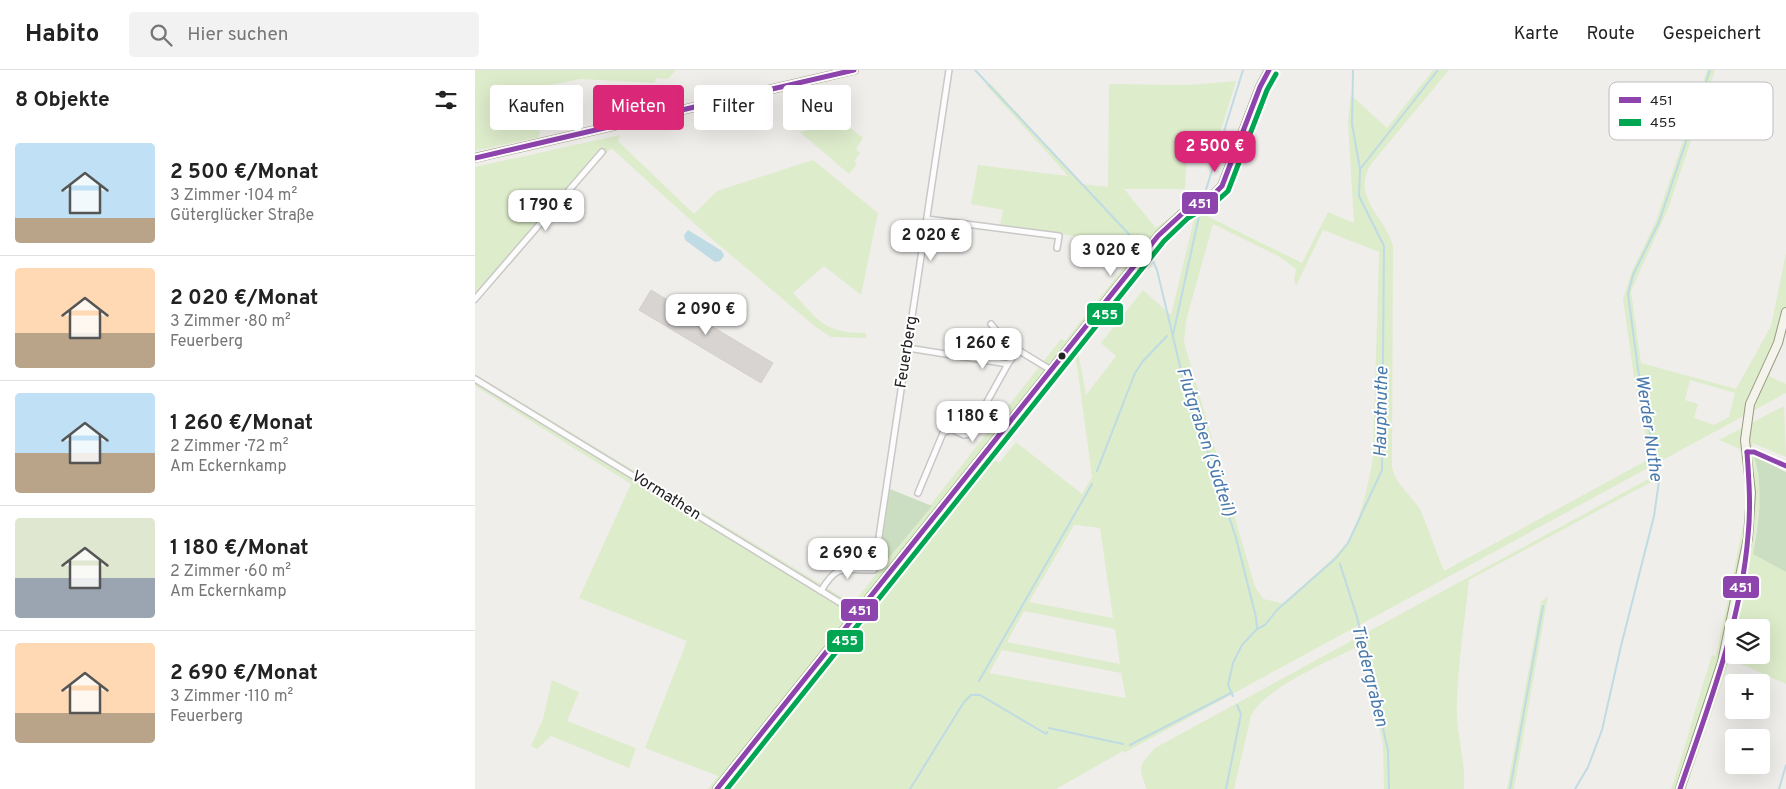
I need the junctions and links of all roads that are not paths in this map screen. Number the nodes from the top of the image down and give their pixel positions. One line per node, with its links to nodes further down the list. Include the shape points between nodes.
1 (854, 70): 5 (main road)
2 (949, 70): 6 (street, Feuerberg)
3 (1269, 70): 14 (street, via 1221,186 1158,236)
4 (602, 152): 8 (street)
5 (475, 158)
6 (927, 219): 7 (street, via 1059,236); 11 (street, Feuerberg)
7 (1057, 248)
8 (475, 299)
9 (1786, 312): 16 (street, via 1777,343 1750,404 1745,436)
10 (991, 324): 12 (street, via 1007,343)
11 (908, 348): 13 (street); 19 (street, Feuerberg, via 874,570 836,571)
12 (1018, 350): 13 (street); 14 (street)
13 (1008, 364): 18 (street, via 969,434 951,429 943,433)
14 (1051, 370): 20 (street)
15 (475, 379): 19 (street, Vormathen)
16 (1747, 452): 17 (street); 22 (street, via 1751,485 1748,538 1726,645)
17 (1786, 466)
18 (917, 493)
19 (821, 591): 20 (street, Vormathen)
20 (857, 613): 21 (street)
21 (717, 789)
22 (1680, 789)

